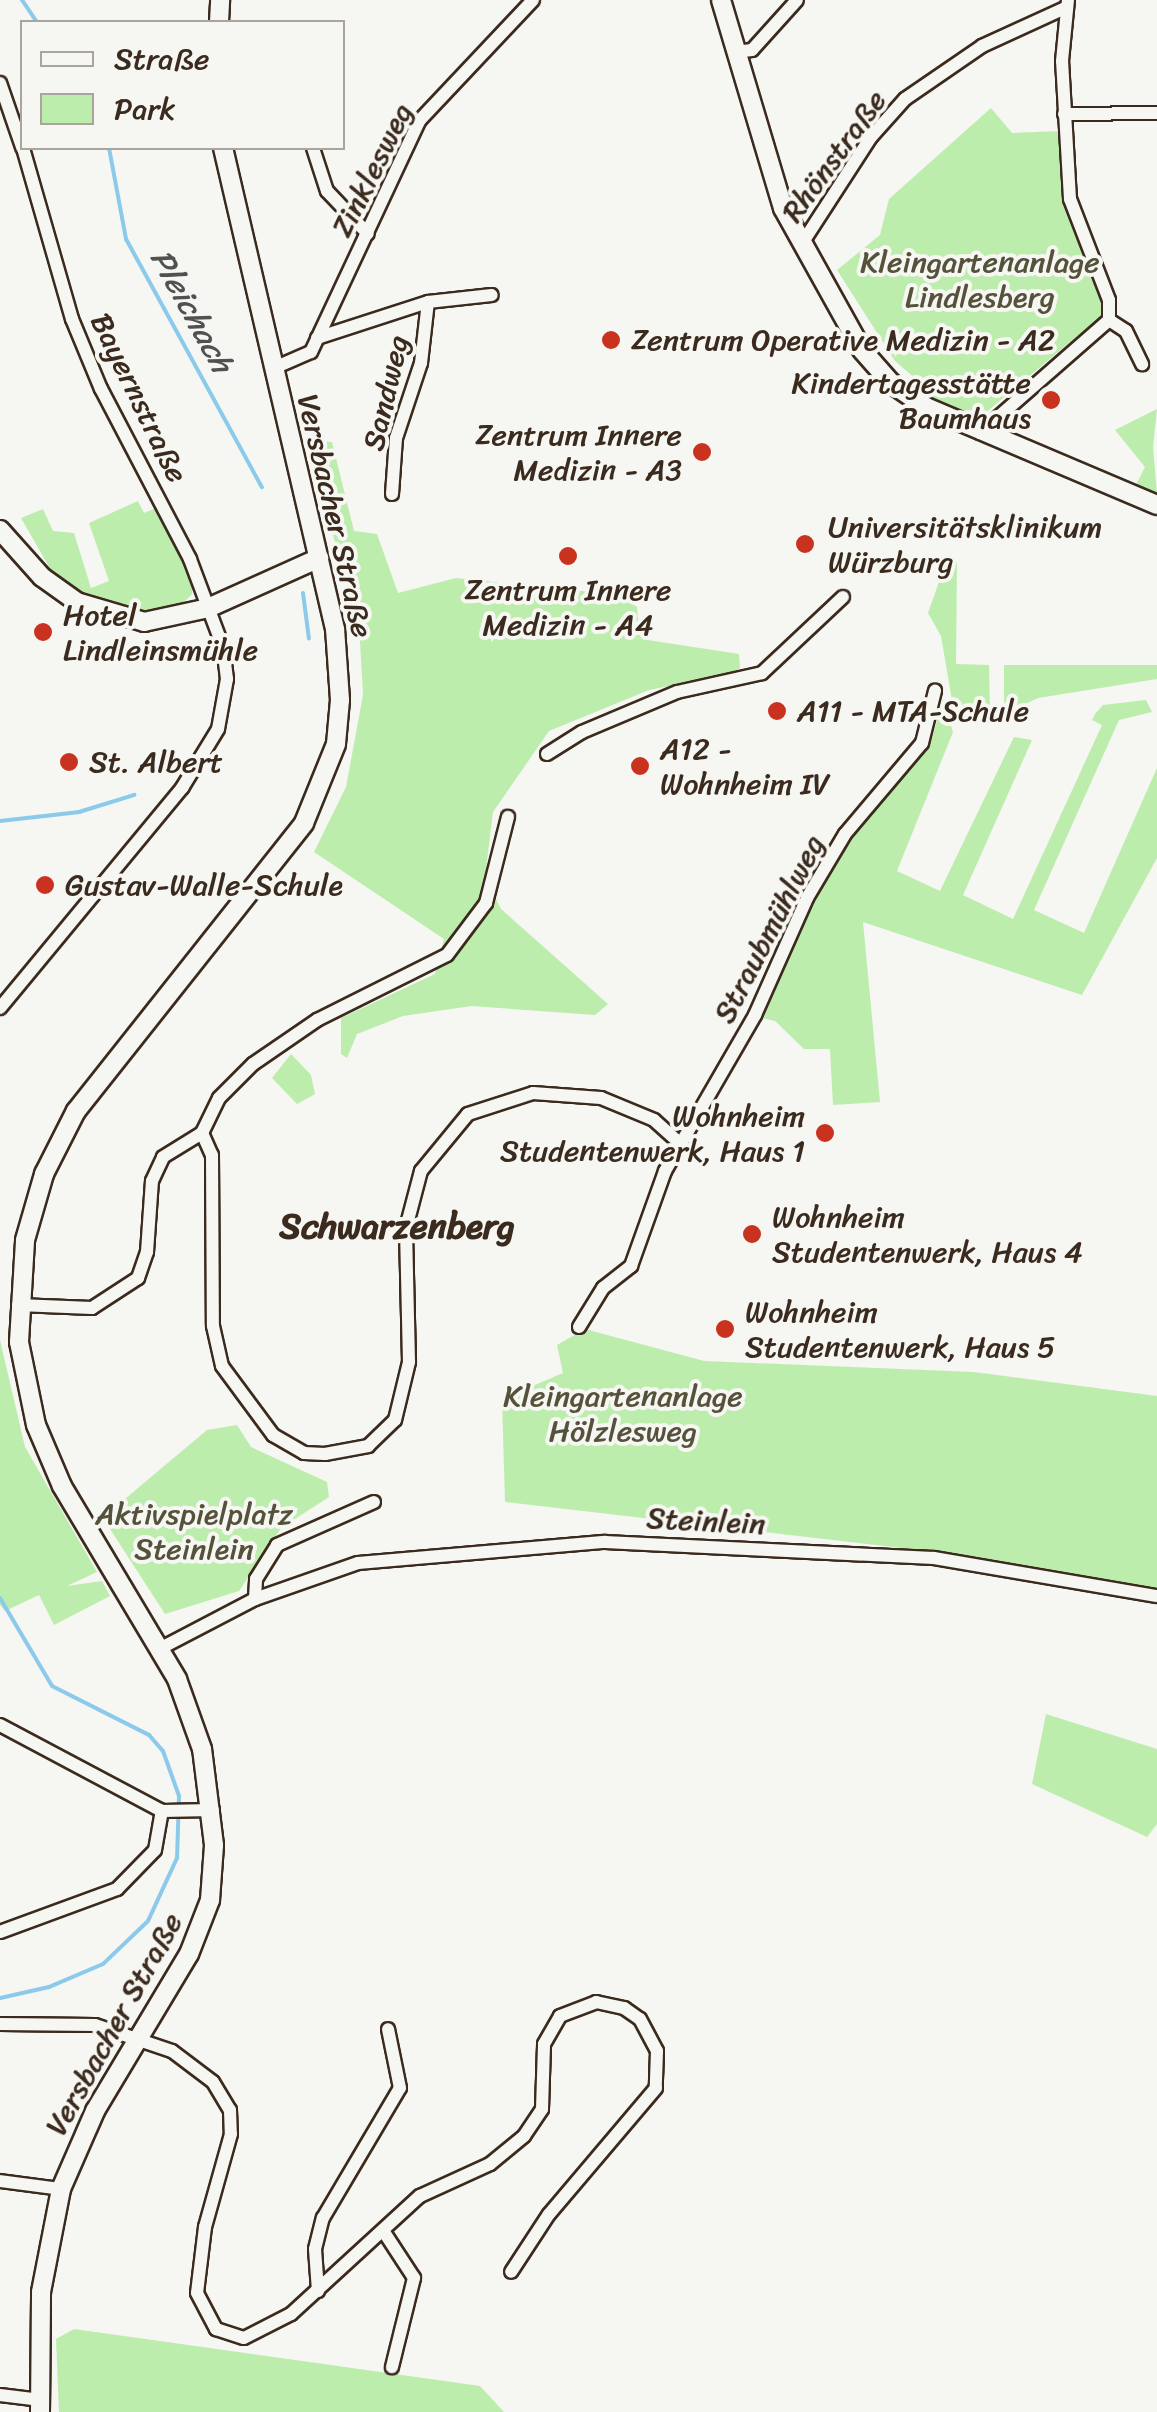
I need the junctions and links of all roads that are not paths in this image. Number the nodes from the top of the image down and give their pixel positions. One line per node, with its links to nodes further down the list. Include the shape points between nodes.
1 (533, 0): 13 (street, Zinklesweg, via 419,121)
2 (721, 0): 5 (main road)
3 (797, 0): 5 (street, via 752,50)
4 (1066, 4): 7 (street); 14 (street, Rhönstraße, via 982,46 904,99 871,136)
5 (736, 52): 14 (main road, via 770,174)
6 (0, 83): 9 (street, Bayernstraße)
7 (1064, 114): 8 (street); 17 (street, via 1070,199 1109,300)
8 (1157, 114)
9 (20, 139)
10 (24, 150): 27 (street, Bayernstraße, via 72,319)
11 (223, 150): 20 (main road, Versbacher Straße)
12 (313, 150): 13 (street, via 327,191)
13 (368, 234): 18 (street, Zinklesweg)
14 (800, 245): 21 (main road, via 844,326 891,383)
15 (492, 296): 16 (street)
16 (428, 302): 18 (street); 22 (street, Sandweg, via 421,363 396,438)
17 (1109, 320): 19 (street, via 1126,331); 21 (street)
18 (317, 338): 20 (street, Zinklesweg, via 303,358)
19 (1142, 364)
20 (274, 368): 25 (main road, Versbacher Straße)
21 (980, 433): 23 (main road)
22 (392, 494)
23 (1157, 505)
24 (0, 530): 27 (main road, via 42,578 114,618 166,621)
25 (318, 558): 27 (main road); 34 (main road, Versbacher Straße, via 335,629 340,700 336,744 316,800 268,875 70,1121 31,1212)
26 (842, 596): 29 (street, via 762,673 677,692)
27 (208, 608): 31 (street, Bayernstraße, via 227,667 218,729 182,788)
28 (935, 691): 33 (street, Straubmühlweg, via 922,743 846,834 807,898 754,1015)
29 (547, 754)
30 (508, 817): 32 (street, via 486,904 448,955 316,1020 254,1064 218,1098)
31 (0, 1008)
32 (202, 1133): 33 (street, via 212,1155 213,1326 222,1366 273,1435 304,1452 325,1454 368,1446 395,1420 409,1362 406,1228 421,1171 468,1114 533,1093 602,1098 654,1120); 34 (street, via 163,1157 152,1180 147,1252 138,1278 92,1308)
33 (680, 1144): 35 (street, Straubmühlweg, via 632,1266 603,1288)
34 (9, 1305): 39 (main road, Versbacher Straße, via 48,1460)
35 (579, 1326)
36 (374, 1502): 38 (street, via 277,1545 256,1579)
37 (1157, 1596): 38 (street, Steinlein, via 934,1558 605,1542 379,1559)
38 (255, 1599): 39 (street, Steinlein)
39 (163, 1647): 42 (main road, Versbacher Straße, via 195,1723)
40 (0, 1725): 41 (street)
41 (169, 1809): 42 (street); 43 (street, via 154,1850 117,1888)
42 (213, 1810): 46 (main road, Versbacher Straße, via 214,1880 205,1918)
43 (0, 1932)
44 (0, 2024): 46 (street, via 67,2022)
45 (388, 2029): 51 (street, via 400,2088 323,2218 315,2249)
46 (141, 2038): 48 (main road, Versbacher Straße, via 88,2124); 51 (street, via 204,2072 230,2110 229,2147 198,2270 198,2299 208,2320 227,2336 254,2337)
47 (0, 2181): 48 (street)
48 (61, 2190): 54 (main road, Versbacher Straße, via 41,2292)
49 (384, 2232): 50 (street, via 420,2196 490,2164 532,2128 544,2102 544,2044 560,2016 596,2002 624,2008 640,2020 657,2051 656,2088 549,2214); 51 (street); 52 (street, via 414,2278)
50 (510, 2272)
51 (318, 2291)
52 (392, 2367)
53 (0, 2395): 54 (street, Versbacher Straße)
54 (39, 2406)

